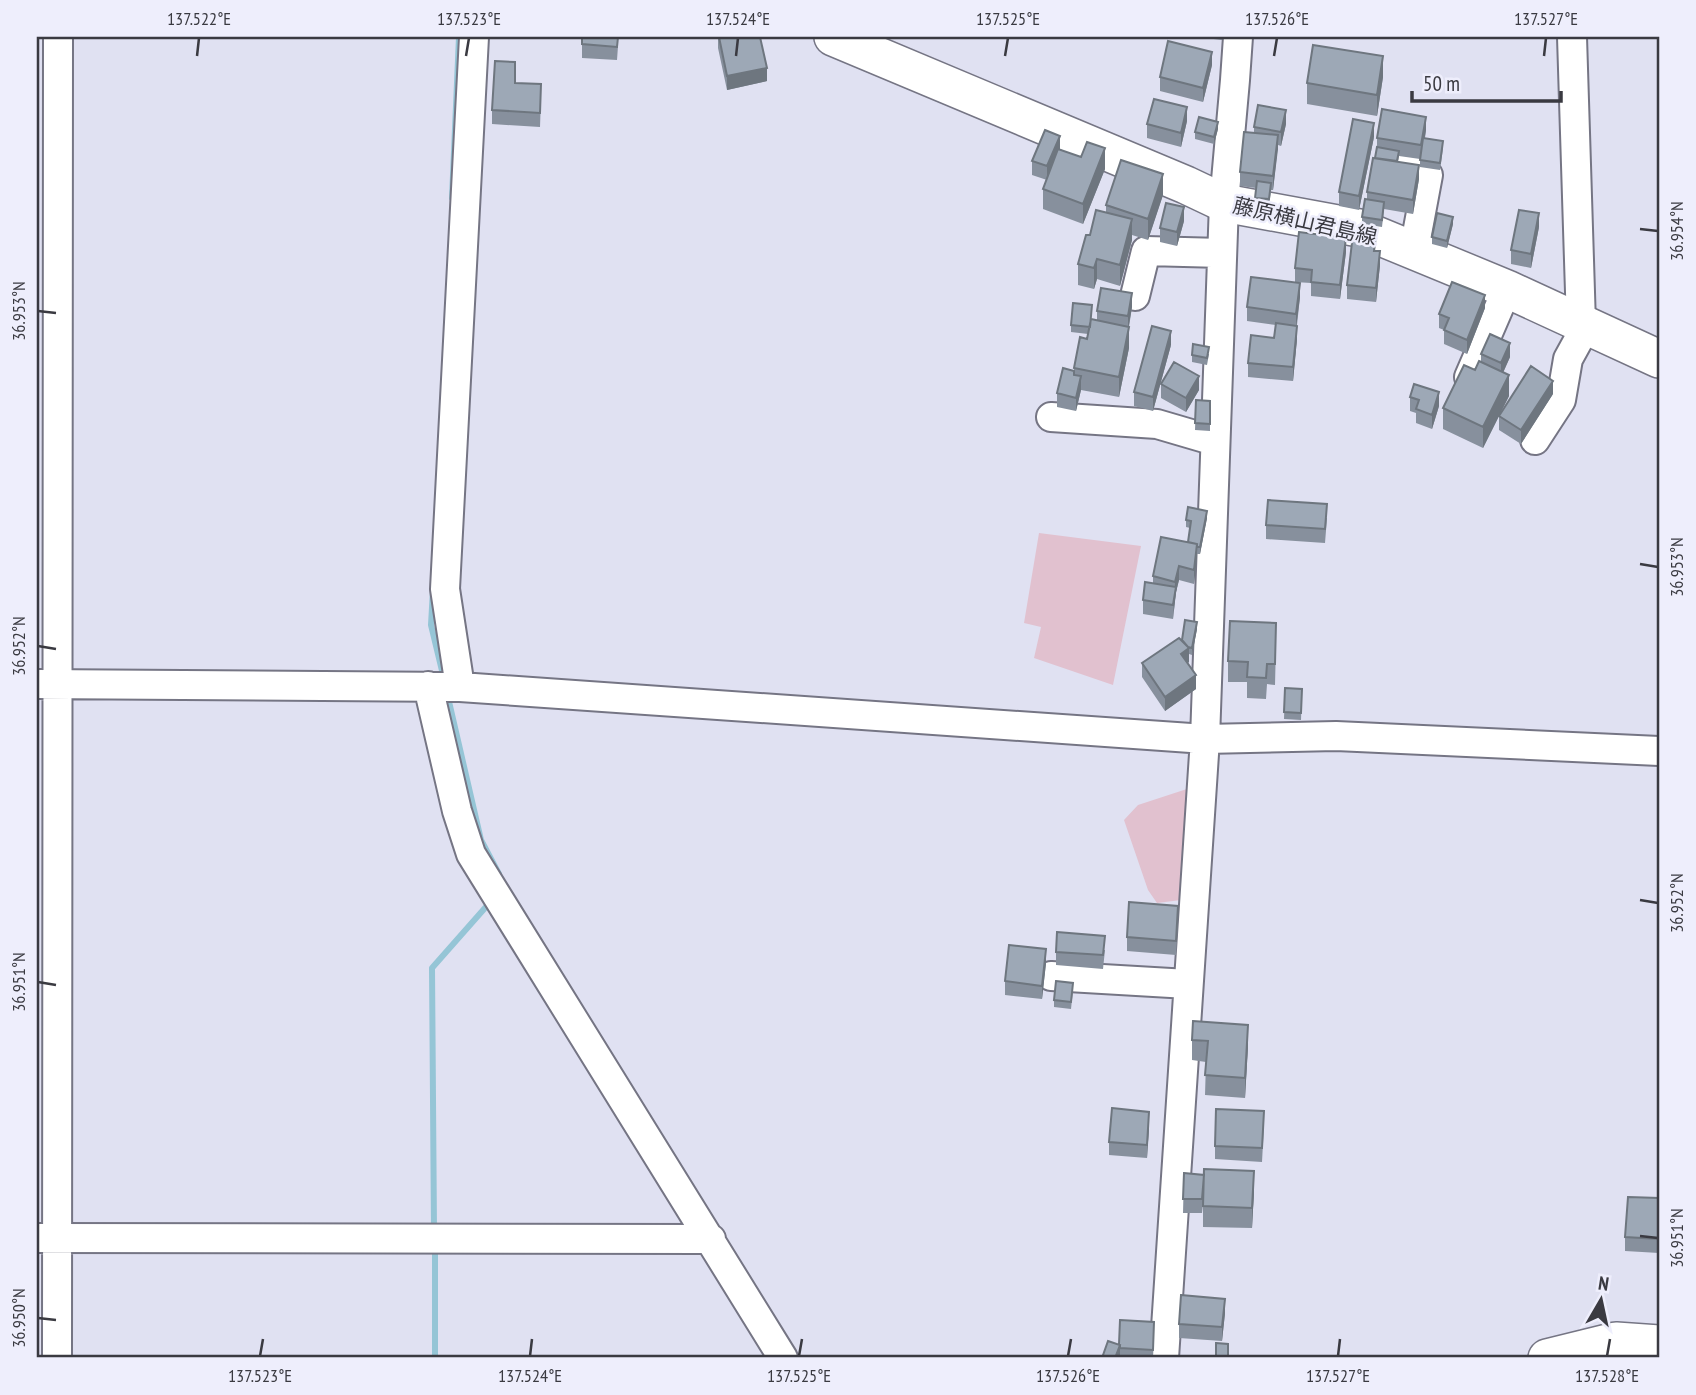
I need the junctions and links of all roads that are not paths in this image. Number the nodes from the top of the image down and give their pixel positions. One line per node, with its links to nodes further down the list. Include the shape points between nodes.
1 (58, 37): 18 (street)
2 (474, 37): 20 (street, via 445,589)
3 (833, 37): 7 (main road, 藤原横山君島線)
4 (1238, 37): 7 (street)
5 (1572, 37): 12 (street)
6 (1405, 167): 8 (street, via 1428,175)
7 (1224, 203): 8 (main road, 藤原横山君島線, via 1359,228); 9 (street)
8 (1414, 250): 10 (main road, 藤原横山君島線)
9 (1222, 253): 11 (street, via 1146,251); 16 (street)
10 (1507, 289): 12 (main road, 藤原横山君島線); 14 (street)
11 (1135, 296)
12 (1581, 324): 13 (main road, 藤原横山君島線); 17 (street, via 1561,400)
13 (1659, 359)
14 (1469, 377)
15 (1051, 417): 16 (street, via 1157,424)
16 (1215, 440): 21 (street)
17 (1535, 440)
18 (47, 684): 19 (street); 25 (street)
19 (428, 686): 20 (street); 26 (street, via 471,854)
20 (460, 687): 21 (street)
21 (1205, 738): 22 (street, via 1336,736); 24 (street)
22 (1659, 751)
23 (1051, 976): 24 (street)
24 (1188, 984): 30 (street)
25 (47, 1238): 26 (street); 28 (street)
26 (711, 1239): 29 (street)
27 (1659, 1344): 31 (main road, via 1616,1340)
28 (57, 1358)
29 (783, 1358)
30 (1164, 1358)
31 (1547, 1358)

